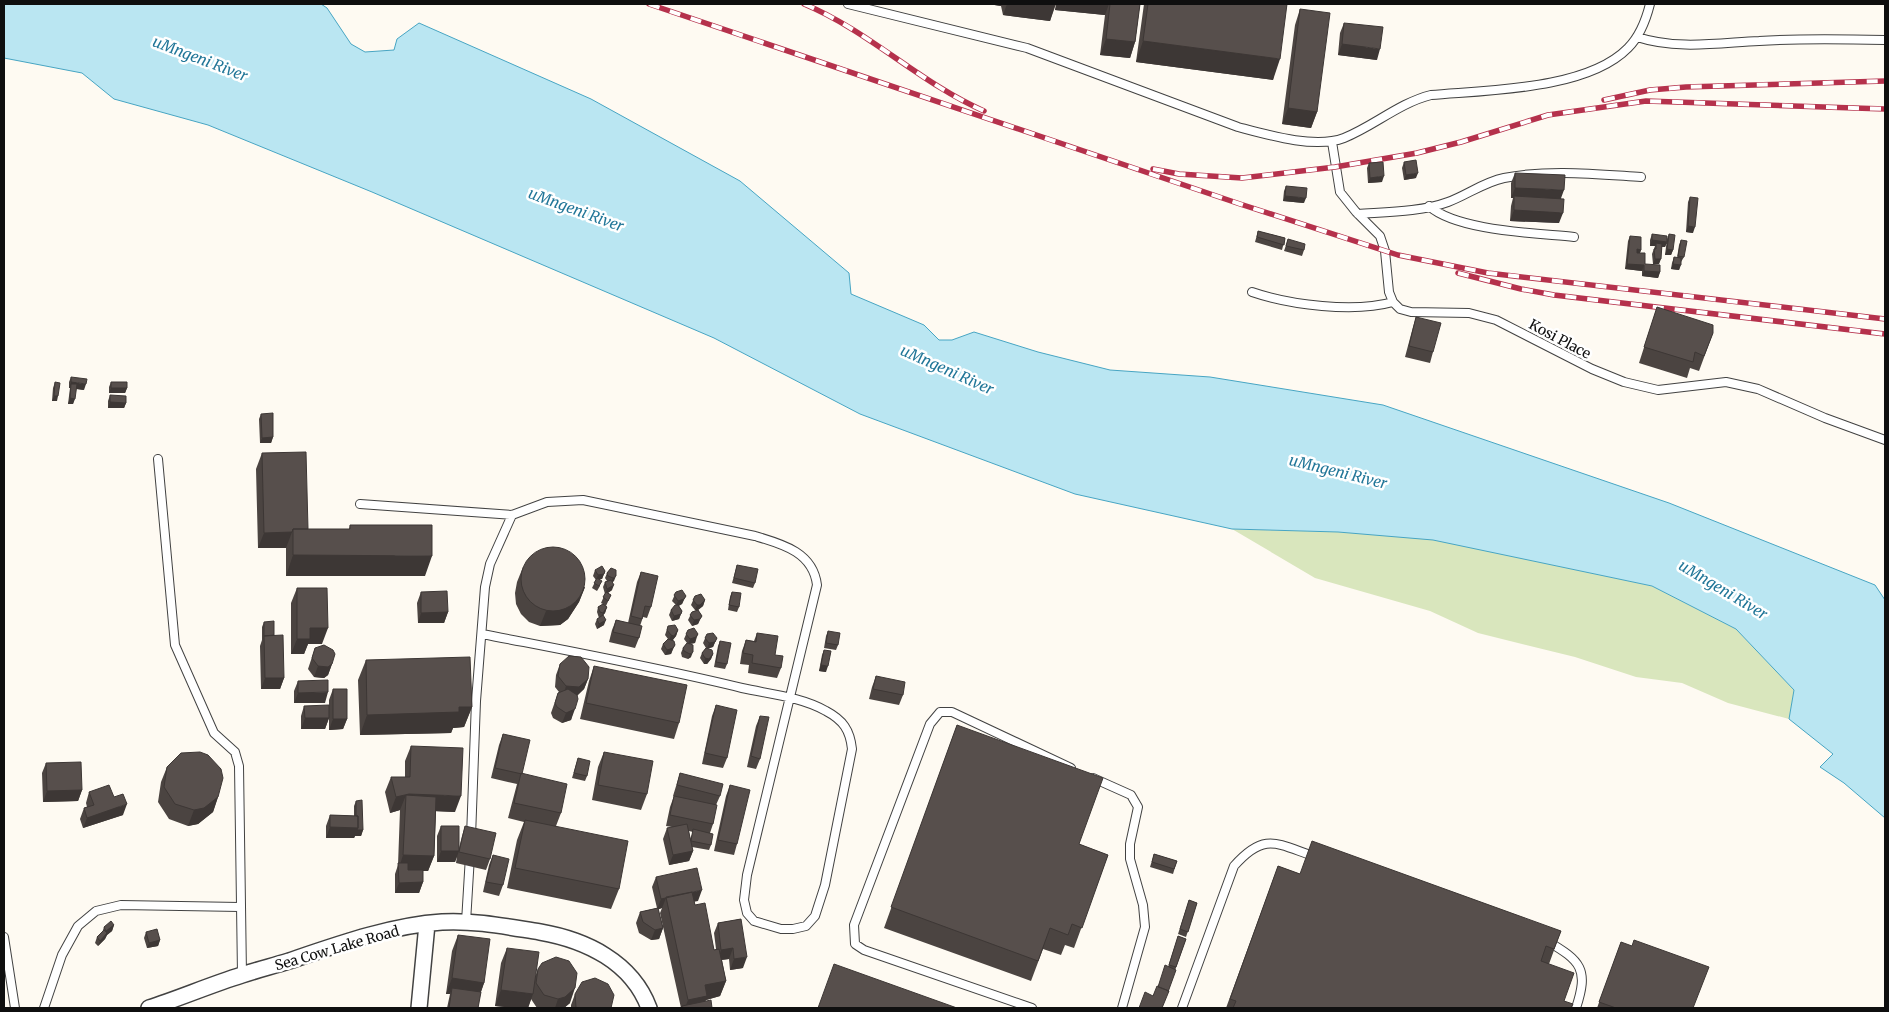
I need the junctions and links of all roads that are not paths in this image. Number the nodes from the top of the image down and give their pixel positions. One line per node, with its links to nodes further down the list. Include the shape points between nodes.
1 (848, 4): 5 (lane, via 1027,48 1238,127 1272,136)
2 (1650, 4): 3 (lane)
3 (1637, 37): 4 (lane, via 1654,43 1703,45 1807,39); 5 (lane, via 1613,60 1565,80 1431,95 1416,99)
4 (1885, 40)
5 (1332, 142): 8 (lane, via 1340,192)
6 (1641, 177): 7 (lane, via 1567,172 1524,174 1501,179 1447,203)
7 (1429, 206): 8 (lane); 9 (lane, via 1448,218 1484,226)
8 (1358, 214): 11 (lane, via 1380,236)
9 (1574, 237)
10 (1252, 292): 11 (lane, via 1336,307 1378,306)
11 (1393, 302): 12 (lane, Kosi Place, via 1411,312 1469,313 1496,320 1592,370 1624,382 1658,390 1726,382 1758,389)
12 (1885, 440)
13 (158, 459): 19 (lane, via 175,645 214,734 234,752 239,766)
14 (360, 504): 15 (lane)
15 (512, 515): 16 (lane, via 490,564); 17 (lane, via 546,502 583,500 755,536 799,553 815,573 817,585)
16 (482, 634): 17 (lane, via 689,675); 20 (lane)
17 (789, 699): 17 (lane, via 825,710 844,723 852,749 815,916 806,926 781,929 754,921 747,913 744,900 756,828)
18 (1320, 859): 32 (lane, via 1273,843 1248,850 1234,866)
19 (240, 907): 24 (lane); 26 (lane, via 121,905 96,910 78,926 62,955)
20 (466, 922): 21 (street, Sea Cow Lake Road); 29 (street, Sea Cow Lake Road, via 559,936 595,951 622,966 634,980)
21 (427, 924): 24 (street, Sea Cow Lake Road, via 376,934); 28 (street)
22 (4, 937): 25 (lane)
23 (1540, 937): 33 (lane, via 1570,954 1578,966 1584,979)
24 (242, 975): 27 (street, Sea Cow Lake Road)
25 (15, 1008)
26 (44, 1008)
27 (149, 1008)
28 (419, 1008)
29 (649, 1008)
30 (1032, 1008): 31 (lane, via 864,950 855,944 854,925 930,724 940,712 952,712 1134,799 1138,812 1130,844 1130,859 1143,905 1145,927)
31 (1122, 1008)
32 (1182, 1008)
33 (1576, 1008)

